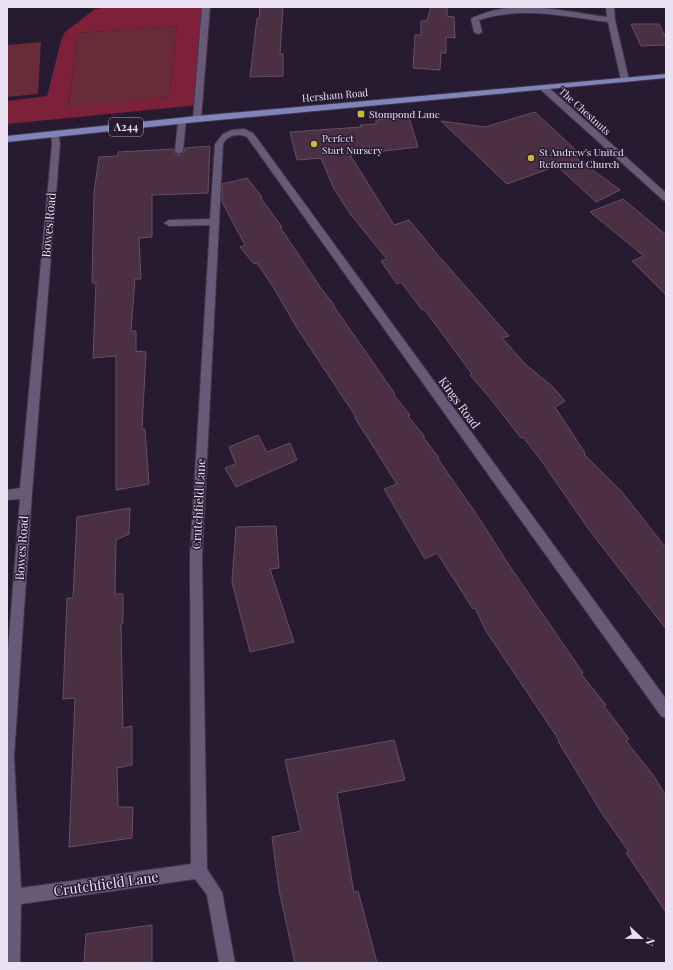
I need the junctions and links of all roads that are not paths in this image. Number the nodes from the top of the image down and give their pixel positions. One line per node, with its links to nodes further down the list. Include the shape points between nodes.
1 (206, 7): 8 (street)
2 (610, 7): 3 (street)
3 (611, 20): 4 (street, via 527,10 486,14 475,19); 6 (street)
4 (478, 32)
5 (666, 76): 6 (main road, Hersham Road / A244)
6 (625, 80): 7 (main road, Hersham Road / A244)
7 (544, 88): 8 (main road, Hersham Road / A244); 14 (street, The Chestnuts)
8 (198, 119): 9 (main road, Hersham Road / A244)
9 (182, 121): 10 (main road, Hersham Road / A244); 13 (street)
10 (55, 134): 11 (main road, Hersham Road / A244); 17 (street, Bowes Road)
11 (7, 139)
12 (220, 139): 15 (street, Crutchfield Lane); 19 (street, Kings Road, via 238,132 250,135)
13 (179, 151)
14 (666, 198)
15 (214, 222): 16 (street); 20 (street, Crutchfield Lane, via 196,557)
16 (169, 223)
17 (26, 493): 18 (street); 21 (street, Bowes Road, via 7,756)
18 (7, 495)
19 (666, 711)
20 (199, 871): 21 (street, Crutchfield Lane); 23 (street, via 214,892)
21 (13, 897): 22 (street, Bowes Road)
22 (12, 963)
23 (227, 963)

